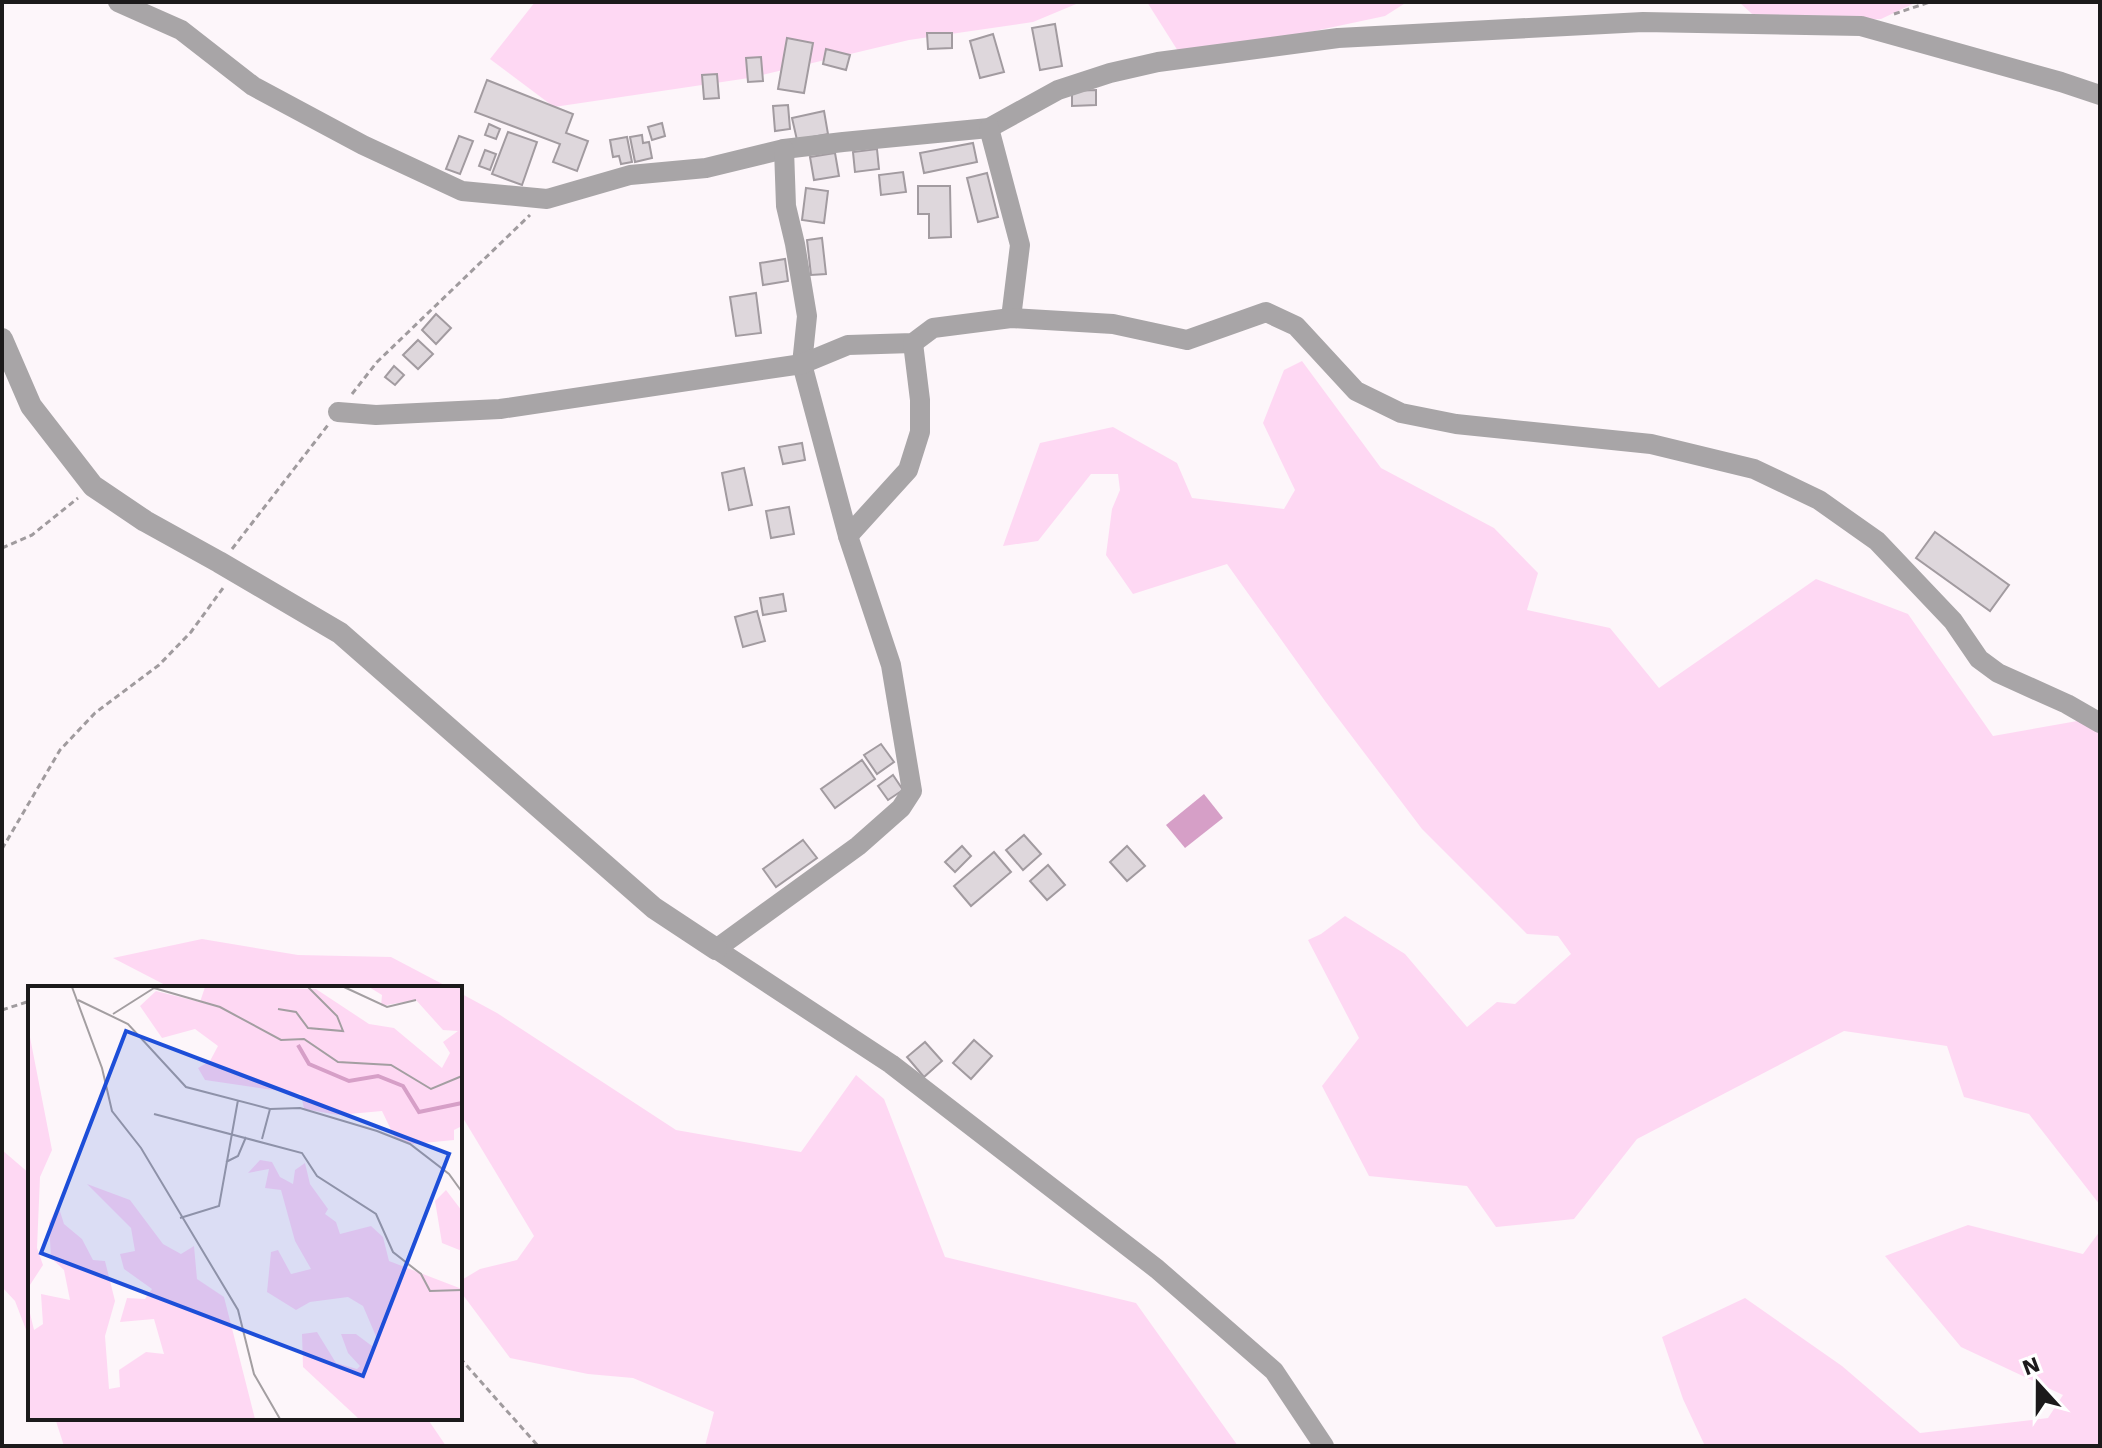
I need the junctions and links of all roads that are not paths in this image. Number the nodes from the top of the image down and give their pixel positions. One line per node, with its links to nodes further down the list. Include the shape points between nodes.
1 (118, 2): 4 (street, via 181,30 253,86 462,191 547,199 630,175 706,168)
2 (2100, 95): 3 (street, via 1861,26 1643,22 1338,38 1158,62 1058,90)
3 (989, 128): 4 (street); 5 (street, via 1020,245)
4 (784, 149): 8 (street, via 786,206 807,316)
5 (1011, 318): 7 (street, via 933,328); 11 (street, via 1113,324 1187,340 1266,312 1296,326 1356,391 1401,413 1456,424 1651,444 1754,469 1819,500 1877,541 1953,621 1979,659 1998,673)
6 (2, 339): 12 (street, via 31,406 93,486 340,633 654,908)
7 (913, 343): 8 (street, via 848,345); 10 (street, via 920,432 908,470)
8 (802, 364): 9 (street, via 500,409); 10 (street)
9 (338, 412)
10 (848, 536): 12 (street, via 891,665 912,791 901,808 858,846)
11 (2100, 723)
12 (716, 949): 13 (street, via 891,1064 1157,1269 1274,1371)
13 (1324, 1446)

